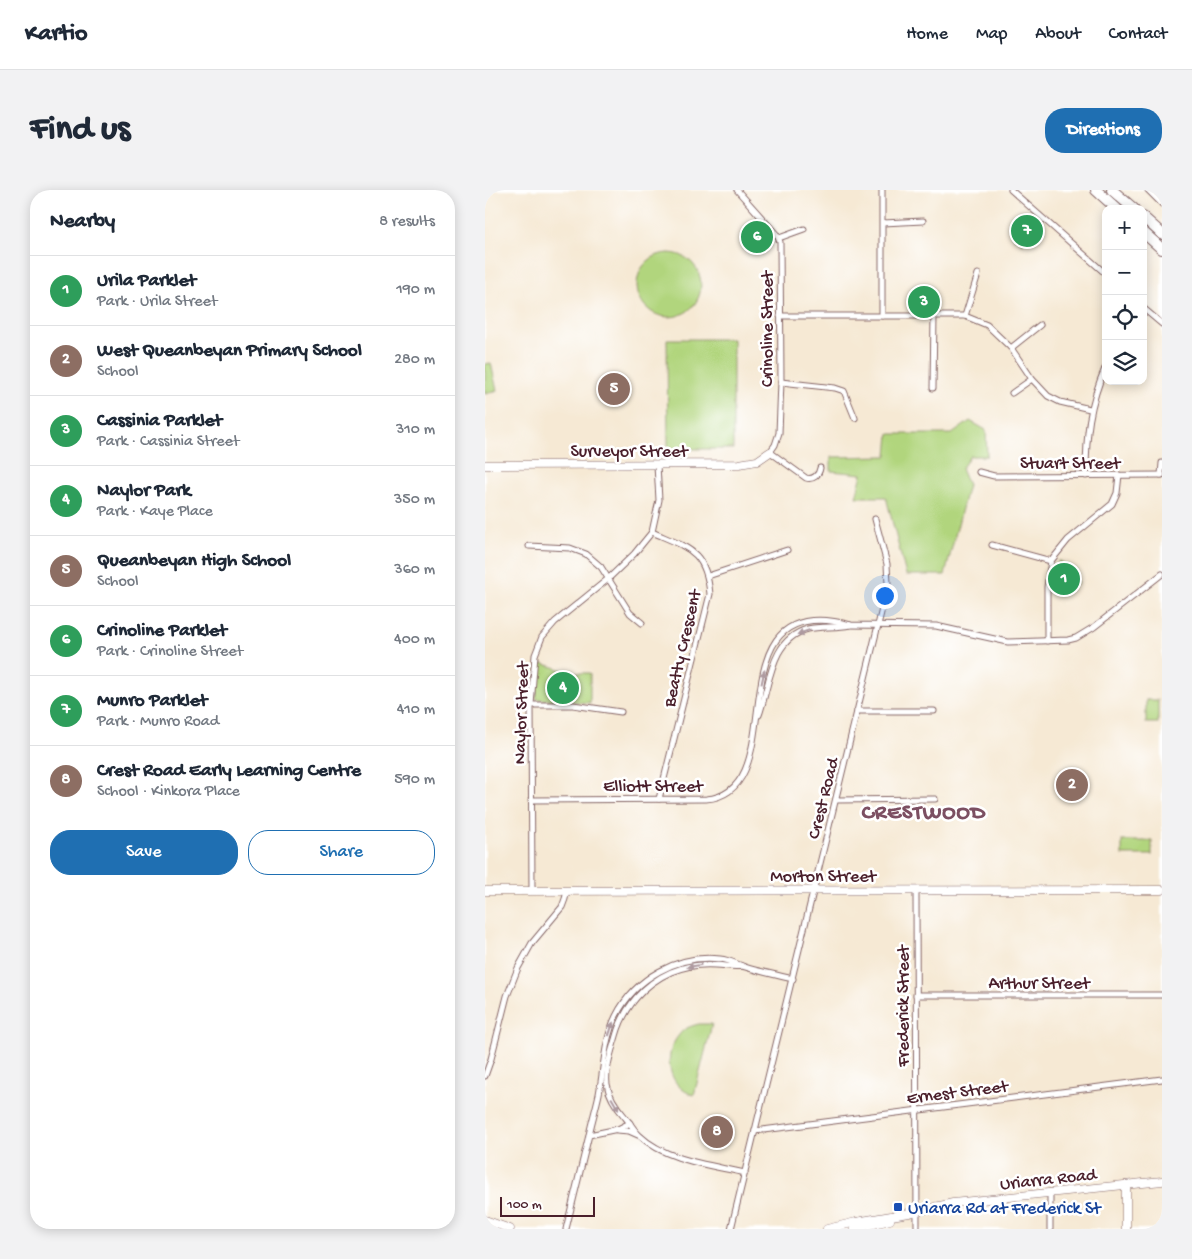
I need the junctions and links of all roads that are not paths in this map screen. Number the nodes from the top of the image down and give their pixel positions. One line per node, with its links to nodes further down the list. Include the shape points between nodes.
1 (737, 190): 16 (street)
2 (882, 190): 12 (street)
3 (1011, 190): 18 (street)
4 (1095, 190): 8 (highway)
5 (1112, 190): 9 (highway)
6 (1148, 190): 7 (street)
7 (1162, 204)
8 (1112, 205)
9 (1129, 205)
10 (923, 221): 12 (street)
11 (1147, 221): 14 (highway)
12 (883, 224): 23 (street)
13 (804, 228): 16 (street)
14 (1162, 234)
15 (1147, 236): 17 (highway)
16 (779, 238): 22 (street, Crinoline Street)
17 (1162, 249)
18 (1102, 270)
19 (978, 274): 24 (street)
20 (1147, 311): 25 (street)
21 (934, 315): 23 (street); 24 (street); 31 (street)
22 (780, 316): 23 (street); 30 (street, Crinoline Street)
23 (882, 316)
24 (965, 316): 27 (street, via 987,325)
25 (1162, 324)
26 (1040, 325): 27 (street)
27 (1011, 348): 29 (street)
28 (1102, 377): 33 (street)
29 (1032, 378): 32 (street); 33 (street, via 1054,400)
30 (781, 382): 34 (street, via 835,388 844,392); 35 (street, Crinoline Street, via 779,433)
31 (933, 388)
32 (1012, 393)
33 (1091, 409): 43 (street)
34 (855, 418)
35 (770, 452): 38 (street, Surveyor Street, via 761,460 748,464); 39 (street, via 806,478 815,477)
36 (1162, 463): 42 (street)
37 (485, 465): 38 (street, Surveyor Street)
38 (657, 465): 45 (street, Naylor Street, via 659,500)
39 (820, 468)
40 (979, 472): 43 (street, Stuart Street, via 993,476)
41 (1119, 475): 42 (street, Stuart Street); 43 (street, Stuart Street); 49 (street, via 1112,504 1068,540)
42 (1161, 475)
43 (1086, 476)
44 (875, 519): 54 (street, Crest Road, via 889,577)
45 (651, 532): 51 (street, Beatty Crescent, via 683,546 701,559); 52 (street, Naylor Street)
46 (529, 546): 52 (street, via 570,548 586,554 601,567)
47 (992, 546): 49 (street)
48 (787, 550): 51 (street)
49 (1051, 561): 55 (street, via 1047,587)
50 (1162, 574): 55 (street, Elliott Street, via 1085,633 1068,640)
51 (708, 576): 60 (street, Beatty Crescent, via 710,594)
52 (608, 579): 53 (street, via 630,613); 56 (street, Naylor Street, via 555,622 542,637 535,655)
53 (641, 623)
54 (878, 626): 55 (street, Elliott Street, via 936,626 1007,642); 57 (street, Crest Road); 60 (street, Elliott Street, via 812,620 797,624 782,634 768,655 756,725 742,779 736,787 715,798)
55 (1047, 641)
56 (531, 705): 59 (street, via 573,705); 62 (street, Naylor Street)
57 (857, 711): 58 (street); 63 (street, Crest Road)
58 (934, 711)
59 (621, 712)
60 (659, 799): 62 (street, Elliott Street)
61 (935, 799): 63 (street)
62 (531, 800): 68 (street, Naylor Street)
63 (836, 800): 64 (street, Crest Road)
64 (813, 890): 65 (street, Morton Street); 69 (street, Morton Street); 71 (street, Crest Road)
65 (916, 890): 66 (street, Morton Street); 72 (street, Frederick Street)
66 (1162, 890)
67 (485, 891): 68 (street, Morton Street)
68 (532, 891): 69 (street, Morton Street)
69 (567, 891): 74 (street, via 562,907 518,968)
70 (742, 966): 71 (street); 76 (street, one-way to 76, via 709,964 683,968 644,990 619,1026); 77 (street, one-way to 70, via 601,1070 614,1021 628,998 646,980 663,969 694,959 721,959)
71 (793, 979): 81 (street, Crest Road)
72 (916, 995): 73 (street, Arthur Street); 78 (street, Frederick Street)
73 (1162, 995)
74 (485, 1076)
75 (1162, 1079): 78 (street, Ernest Street)
76 (607, 1081): 77 (street); 79 (street, one-way to 79, via 614,1103)
77 (599, 1094): 82 (street)
78 (917, 1110): 81 (street, Ernest Street); 88 (street, Frederick Street)
79 (630, 1123): 80 (street); 83 (street)
80 (609, 1131): 82 (street); 83 (street, via 625,1131)
81 (755, 1131): 84 (street, Crest Road)
82 (589, 1135): 92 (street)
83 (640, 1136): 84 (street, via 674,1155)
84 (745, 1173): 93 (street, Crest Road)
85 (1162, 1181): 86 (street, Uriarra Road)
86 (1126, 1185): 87 (street, Uriarra Road); 98 (street)
87 (1050, 1192): 88 (street, Uriarra Road, via 953,1203); 97 (street)
88 (913, 1212): 94 (street, Uriarra Road); 95 (street, Uriarra Road); 96 (street, Frederick Street)
89 (485, 1220): 90 (street)
90 (495, 1226): 91 (street)
91 (510, 1229)
92 (565, 1229)
93 (731, 1229)
94 (827, 1229)
95 (856, 1229)
96 (917, 1229)
97 (1050, 1229)
98 (1126, 1229)

